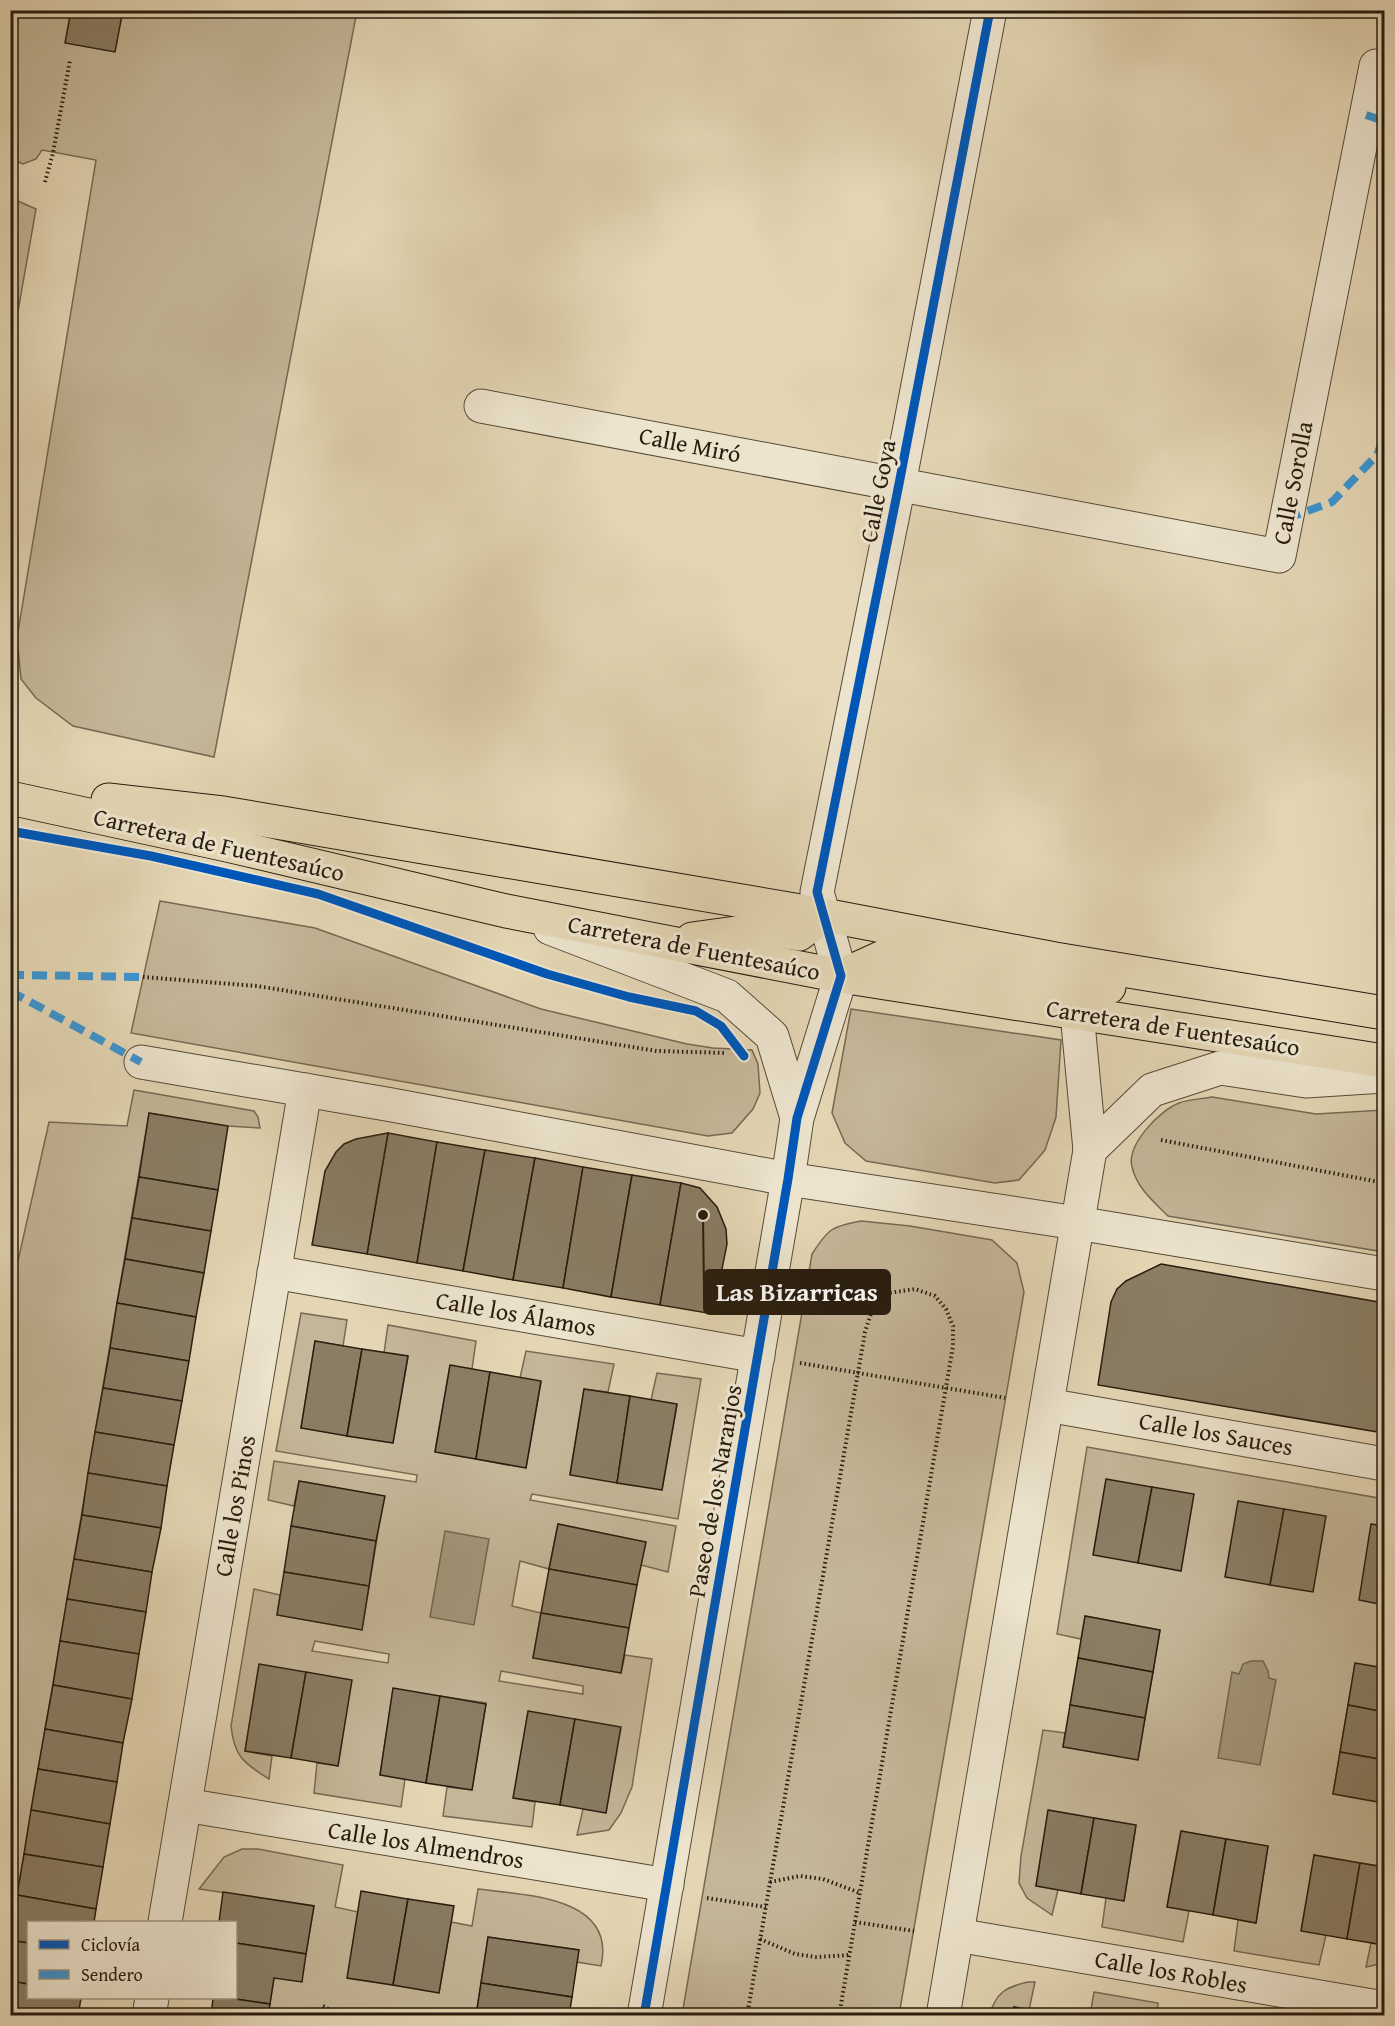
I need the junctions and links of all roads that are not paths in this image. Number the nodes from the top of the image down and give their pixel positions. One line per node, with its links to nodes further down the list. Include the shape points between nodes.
1 (990, 10): 4 (street, Calle Goya)
2 (1376, 66): 4 (street, Calle Sorolla, via 1279,556)
3 (481, 406): 4 (street, Calle Miró)
4 (899, 484): 8 (street, Calle Goya, via 817,892)
5 (10, 790): 8 (main road, Carretera de Fuentesaúco, via 223,813)
6 (10, 798): 7 (main road, Carretera de Fuentesaúco)
7 (506, 911): 9 (main road, Carretera de Fuentesaúco); 17 (street, Paseo de los Naranjos, via 727,996 772,1036)
8 (824, 915): 9 (main road, via 799,934 765,929); 10 (street, Calle Goya); 11 (main road, Carretera de Fuentesaúco)
9 (666, 942): 10 (main road, Carretera de Fuentesaúco)
10 (841, 976): 11 (main road, via 883,957); 17 (street, Paseo de los Naranjos)
11 (1065, 985): 12 (main road, Carretera de Fuentesaúco, via 1282,995); 13 (main road, Carretera de Fuentesaúco); 18 (street)
12 (1384, 1013)
13 (1384, 1061)
14 (141, 1062): 16 (street)
15 (1384, 1076): 18 (street, via 1306,1082 1220,1068 1152,1090)
16 (305, 1090): 19 (street); 21 (street, Calle los Pinos)
17 (797, 1118): 19 (street, Paseo de los Naranjos)
18 (1100, 1140): 20 (street)
19 (788, 1179): 20 (street); 23 (street, Paseo de los Naranjos)
20 (1077, 1222): 22 (street); 24 (street)
21 (274, 1272): 23 (street, Calle los Álamos); 26 (street, Calle los Pinos)
22 (1384, 1274)
23 (758, 1356): 27 (street, Paseo de los Naranjos)
24 (1047, 1405): 25 (street, Calle los Sauces); 29 (street)
25 (1384, 1464)
26 (185, 1805): 27 (street, Calle los Almendros); 28 (street, Calle los Pinos)
27 (666, 1885): 33 (street, Paseo de los Naranjos)
28 (165, 1921)
29 (957, 1935): 31 (street, Calle los Robles); 34 (street)
30 (152, 1999): 32 (street)
31 (1384, 2008)
32 (149, 2016)
33 (644, 2016)
34 (943, 2016)

